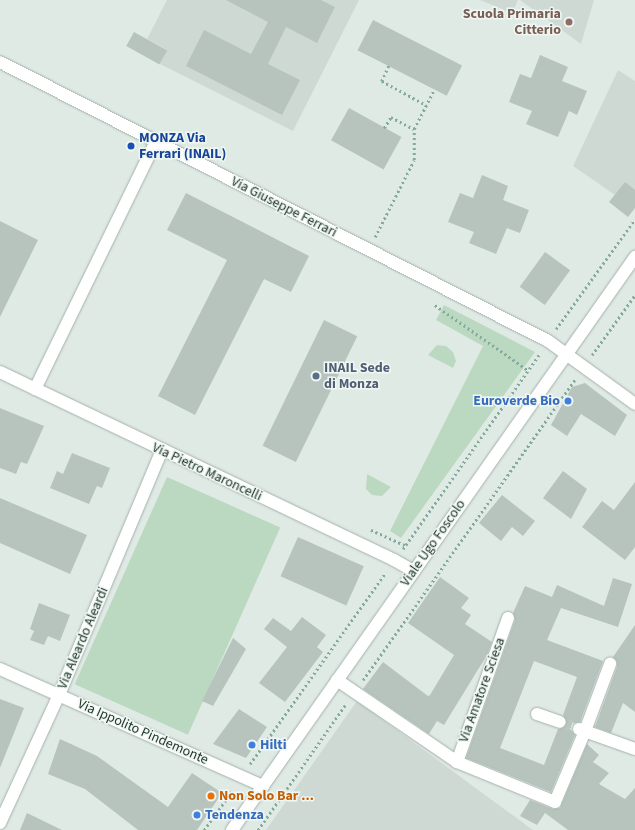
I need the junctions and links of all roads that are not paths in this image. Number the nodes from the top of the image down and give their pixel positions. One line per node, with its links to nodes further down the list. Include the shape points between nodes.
1 (0, 62): 2 (street, Via Giuseppe Ferrari)
2 (156, 142): 4 (street, Via Giuseppe Ferrari, via 548,341); 6 (street)
3 (635, 257): 4 (street, Viale Ugo Foscolo)
4 (566, 354): 7 (street, Via Giuseppe Ferrari); 9 (street, Viale Ugo Foscolo)
5 (0, 372): 6 (street, Via Pietro Maroncelli)
6 (35, 389): 8 (street, Via Pietro Maroncelli)
7 (635, 404)
8 (162, 450): 9 (street, Via Pietro Maroncelli); 14 (street, Via Aleardo Aleardi)
9 (414, 571): 13 (street, Viale Ugo Foscolo)
10 (508, 618): 19 (street, Via Amatore Sciesa)
11 (610, 664): 17 (street, Via Amatore Sciesa)
12 (0, 669): 14 (street, Via Ippolito Pindemonte)
13 (337, 680): 19 (street, Via Amatore Sciesa); 20 (street, Viale Ugo Foscolo)
14 (60, 695): 20 (street, Via Ippolito Pindemonte); 21 (street, Via Aleardo Aleardi)
15 (537, 714): 16 (street)
16 (560, 722)
17 (582, 730): 18 (street); 19 (street, Via Amatore Sciesa, via 555,802)
18 (635, 749)
19 (457, 762)
20 (263, 786): 22 (street, Viale Ugo Foscolo)
21 (0, 823)
22 (232, 830)

